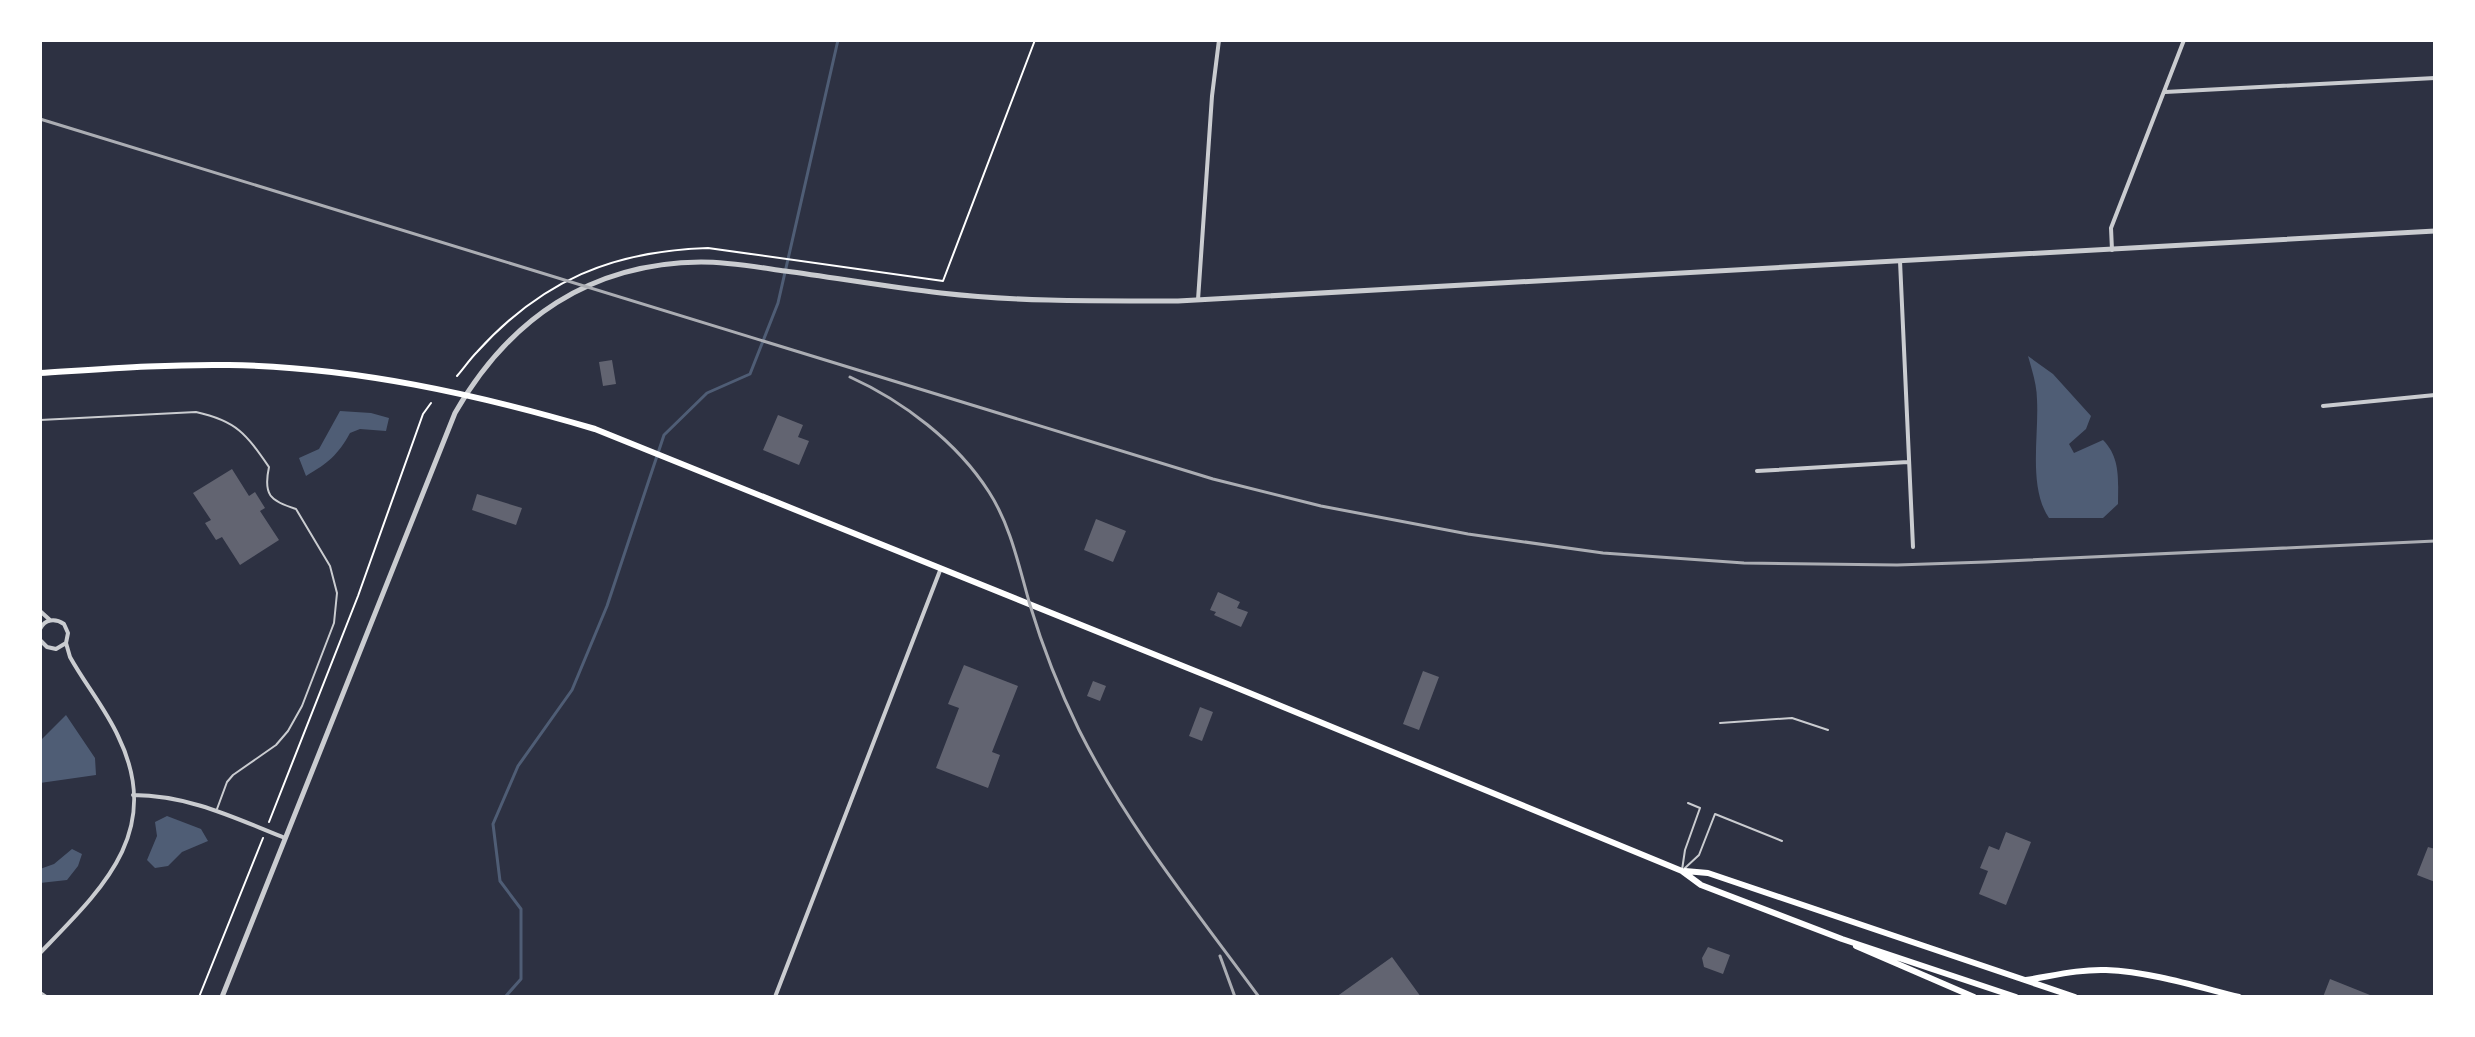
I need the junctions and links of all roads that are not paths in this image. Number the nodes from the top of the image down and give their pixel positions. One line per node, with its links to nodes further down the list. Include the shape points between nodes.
1 (1219, 40): 8 (street)
2 (2184, 40): 4 (street)
3 (2435, 78): 4 (street)
4 (2165, 92): 6 (street, via 2111,228)
5 (2435, 231): 6 (street)
6 (2112, 250): 7 (street)
7 (1900, 259): 8 (street); 14 (street)
8 (1198, 300): 10 (street, via 1011,299 718,262 667,264 616,275 557,303 513,335)
9 (40, 373): 10 (main road, via 254,366 366,376)
10 (466, 394): 17 (main road, via 556,417 645,449); 30 (street, via 429,474)
11 (2435, 395): 12 (street)
12 (2323, 406)
13 (40, 420): 29 (lane, via 196,412 214,416 248,436 269,467 269,495 296,509 330,566 337,593 334,623 302,706 276,745 227,782)
14 (1908, 462): 15 (street); 16 (street)
15 (1757, 471)
16 (1913, 547)
17 (941, 568): 32 (main road); 39 (street)
18 (40, 612): 19 (street); 20 (street)
19 (50, 620): 20 (street); 22 (street, via 64,624)
20 (41, 628)
21 (40, 640): 23 (street)
22 (66, 643): 23 (street); 24 (street)
23 (56, 649): 24 (street)
24 (70, 657): 27 (street, via 120,739)
25 (1720, 723): 26 (lane, via 1792,718)
26 (1828, 730)
27 (133, 795): 29 (street, via 168,797); 34 (street, via 129,834 112,873)
28 (1688, 803): 32 (lane, via 1700,808)
29 (216, 810): 30 (street)
30 (285, 838): 38 (street)
31 (1782, 841): 32 (lane, via 1715,814 1699,855)
32 (1682, 871): 33 (main road, via 1701,885); 35 (main road, via 1708,873)
33 (1842, 939): 40 (main road); 41 (main road)
34 (40, 953)
35 (2024, 980): 42 (main road); 43 (main road, via 2115,971)
36 (40, 993): 37 (street)
37 (46, 997)
38 (222, 997)
39 (775, 997)
40 (1974, 997)
41 (2016, 997)
42 (2075, 997)
43 (2239, 997)

